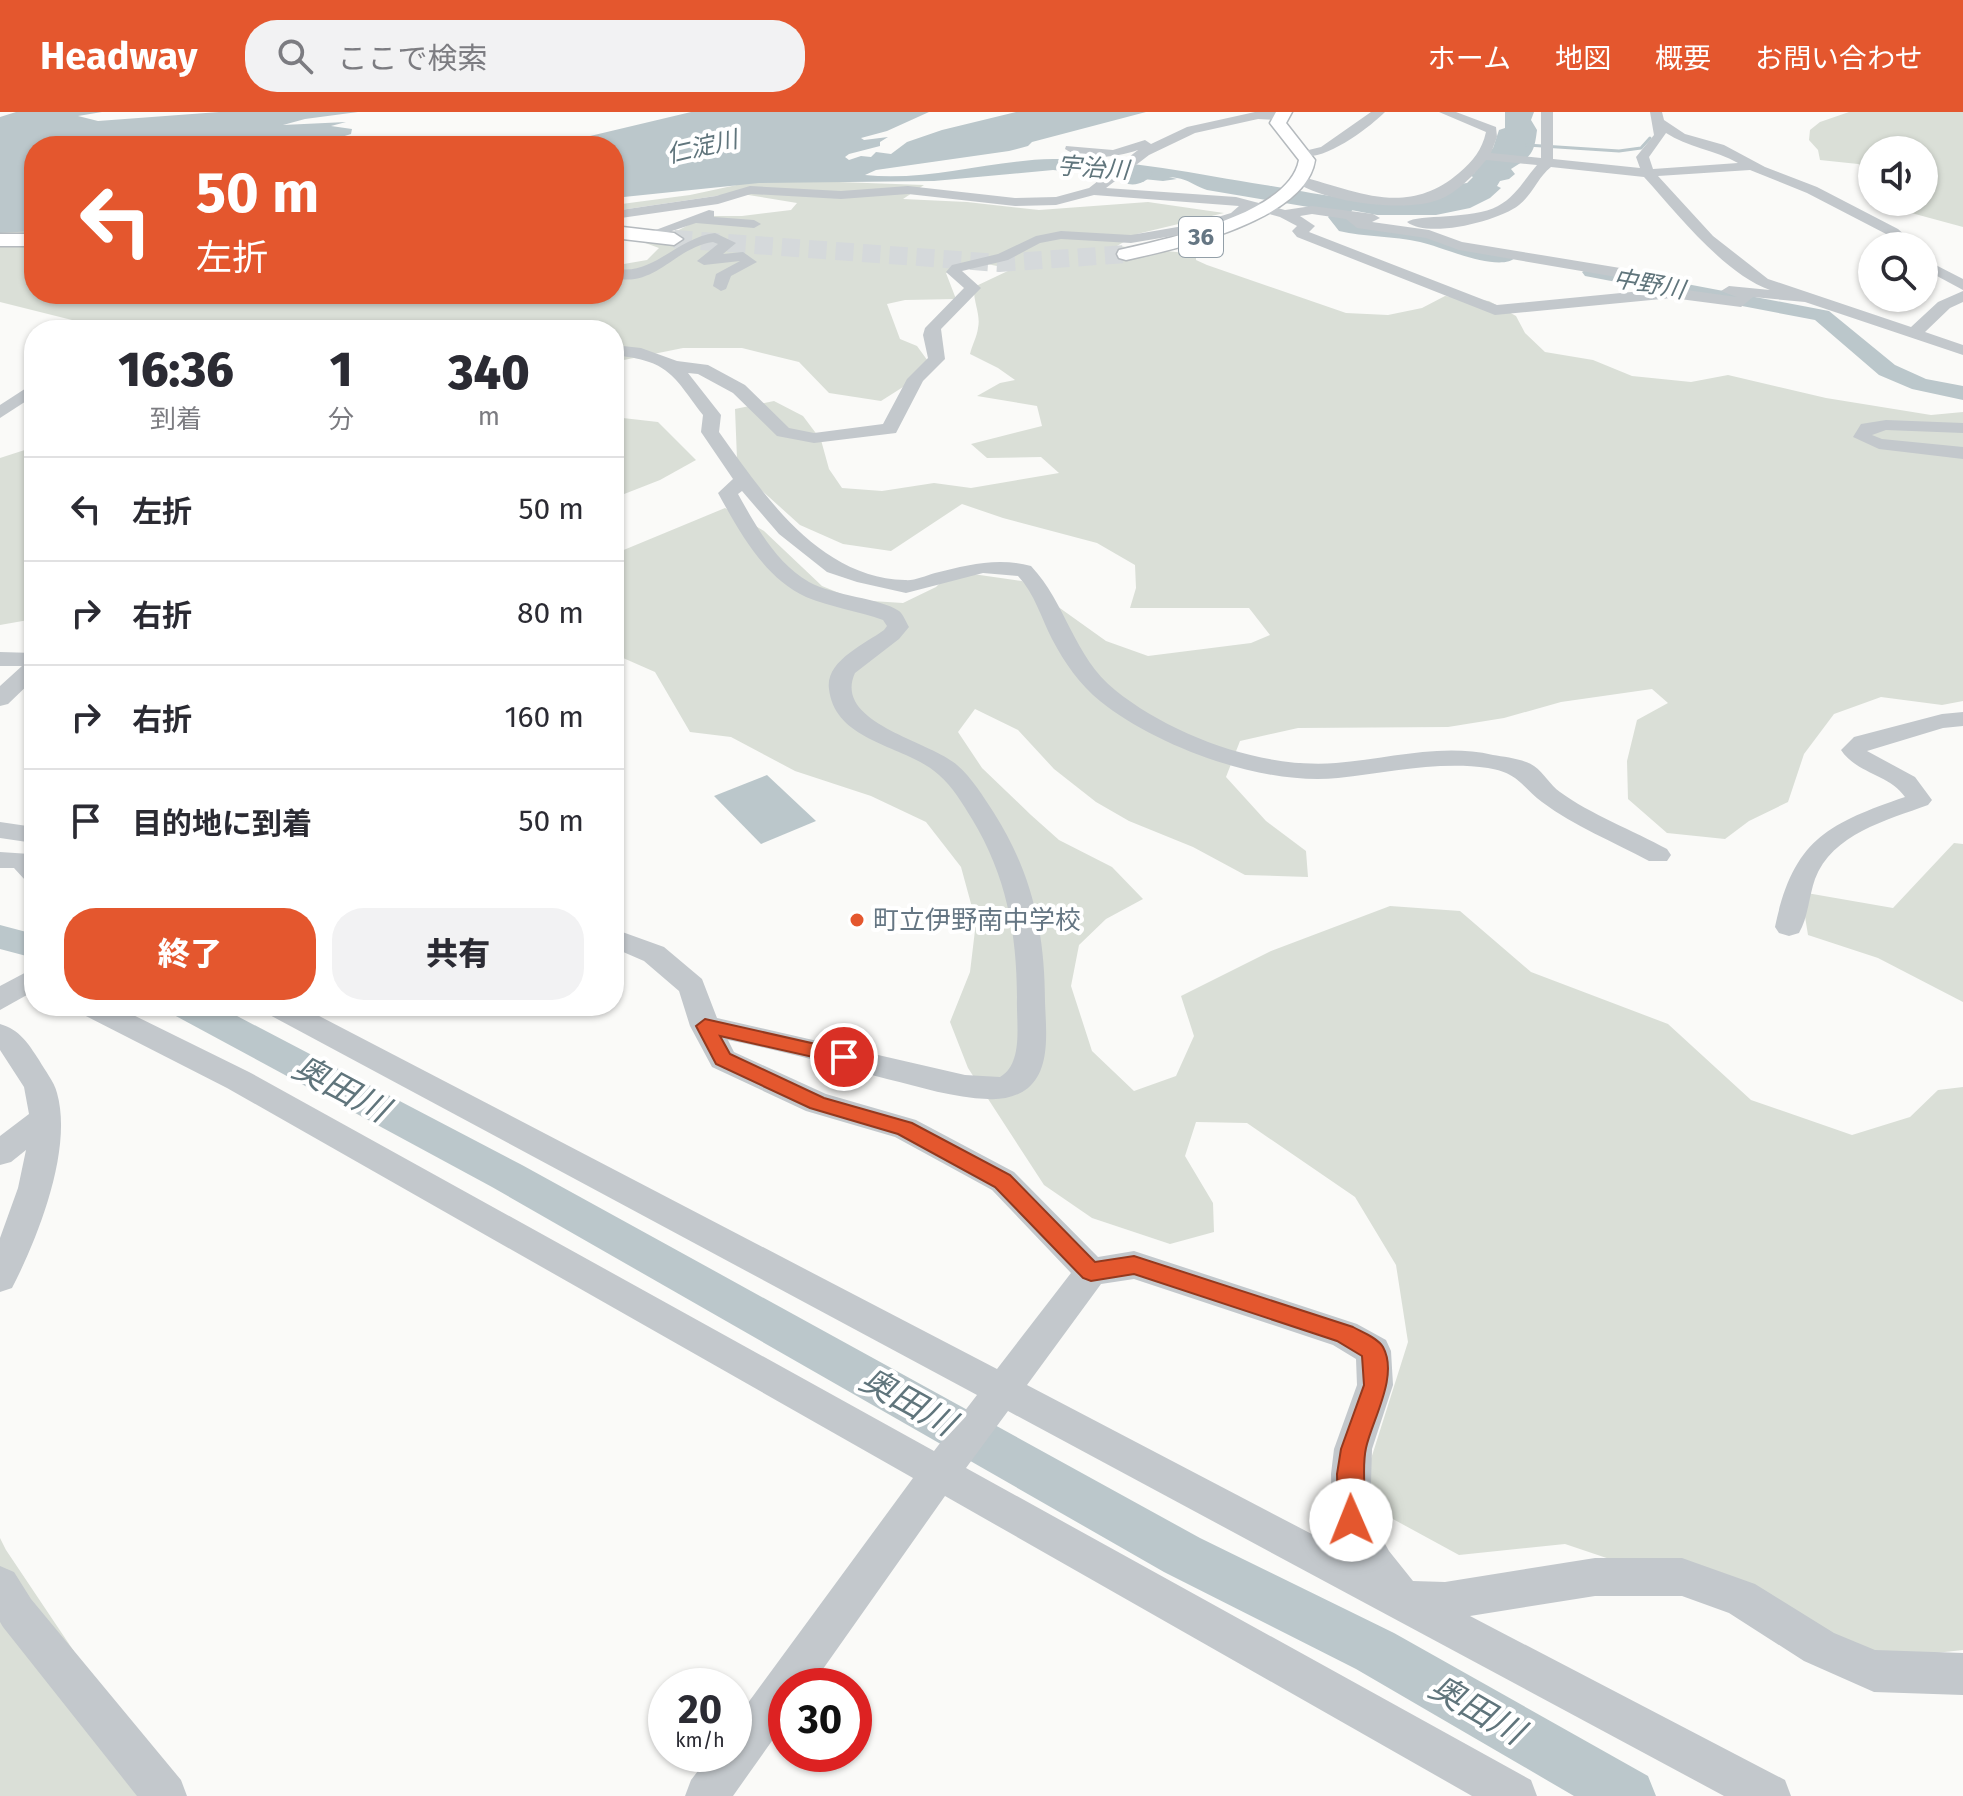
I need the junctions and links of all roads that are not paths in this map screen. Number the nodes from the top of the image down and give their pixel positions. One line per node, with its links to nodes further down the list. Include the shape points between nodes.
1 (1242, 112): 8 (street)
2 (1379, 112): 11 (street, via 1325,150)
3 (1445, 112): 13 (street, via 1492,130)
4 (1547, 112): 12 (street)
5 (1282, 114): 8 (street); 11 (main road, via 1281,130)
6 (1657, 117): 7 (street); 15 (street, via 1690,140 1730,152); 16 (street, via 1660,135 1642,157)
7 (1677, 119)
8 (1201, 127): 9 (street)
9 (1166, 140): 10 (street, via 1114,154); 14 (street, via 1171,143); 18 (street)
10 (1071, 149)
11 (1302, 153): 17 (main road, via 1307,165)
12 (1546, 155): 13 (street); 16 (street); 22 (street, via 1527,189 1507,207 1483,217 1424,222)
13 (1486, 156): 17 (street, via 1445,192 1418,200 1373,199)
14 (1158, 158)
15 (1750, 166): 16 (street); 25 (street)
16 (1648, 173): 36 (street, via 1708,239 1763,282)
17 (1295, 183): 20 (main road, 36)
18 (1094, 191): 19 (street, via 1028,202 908,190); 20 (street)
19 (737, 194): 21 (street); 23 (street, via 728,207)
20 (1267, 208): 22 (street); 30 (main road, 36, via 1218,232); 37 (street, via 1308,226 1299,231 1302,234 1495,310 1672,293); 41 (street, via 1131,239 1061,235 957,268 957,277 973,288 933,328 937,359 916,379 890,429 796,436 783,432 739,389 702,369)
21 (624, 213)
22 (1354, 216): 37 (street, via 1362,225 1429,234 1459,246)
23 (694, 219): 24 (street); 27 (street)
24 (754, 224)
25 (1893, 232)
26 (624, 233): 27 (main road)
27 (667, 235)
28 (0, 240): 29 (main road)
29 (24, 240)
30 (1126, 254)
31 (1938, 271): 33 (street)
32 (624, 276): 34 (street, via 639,274 699,240 716,238 729,243 704,261 743,256 750,262 724,274)
33 (1963, 285)
34 (721, 286)
35 (1963, 296): 38 (street, via 1944,305)
36 (1806, 297): 37 (street); 38 (street)
37 (1744, 298)
38 (1914, 333): 39 (street)
39 (1963, 350)
40 (624, 351): 41 (street)
41 (674, 366): 46 (street, via 712,415 710,432)
42 (24, 395): 43 (street)
43 (0, 413)
44 (1963, 428): 45 (street, via 1886,425 1867,428 1862,437 1879,444)
45 (1963, 453)
46 (743, 480): 54 (street, via 812,553 864,578 906,587 983,567 1024,570 1091,681 1152,726 1205,750 1305,770 1335,771 1419,758 1489,761 1524,770 1551,797); 61 (street, via 728,493 792,579 812,592 892,616 898,627 848,666 840,693 856,719 873,732 935,760 958,778 996,836 1025,906 1032,960 1030,1056 1021,1078 1004,1088 981,1087)
47 (0, 659): 48 (street)
48 (24, 660)
49 (24, 676): 50 (street)
50 (0, 699)
51 (1963, 719): 57 (street, via 1862,742 1853,750 1915,788 1919,800 1864,818 1824,844 1809,862 1793,900)
52 (0, 830): 53 (street)
53 (24, 834)
54 (1658, 855)
55 (0, 860): 56 (street)
56 (24, 863)
57 (1789, 927)
58 (624, 942): 61 (street, via 654,954 692,986)
59 (110, 1016): 68 (street, via 238,1080)
60 (295, 1016): 67 (street)
61 (705, 1026): 65 (street, via 723,1059 817,1103 905,1128 1003,1181)
62 (0, 1034): 63 (street, via 21,1055 42,1092)
63 (43, 1120): 64 (street); 66 (street, via 28,1212)
64 (0, 1153)
65 (1091, 1272): 67 (street); 70 (street, via 1134,1265 1345,1334 1373,1351 1375,1385 1353,1449 1351,1520 1375,1564)
66 (0, 1278)
67 (1003, 1392): 68 (street); 70 (street)
68 (940, 1474): 73 (street); 74 (street)
69 (0, 1585): 72 (street)
70 (1404, 1600): 71 (street, via 1445,1601 1595,1577 1682,1577 1741,1598 1819,1647 1874,1671); 75 (street)
71 (1963, 1674)
72 (165, 1796)
73 (707, 1796)
74 (1515, 1796)
75 (1769, 1796)

